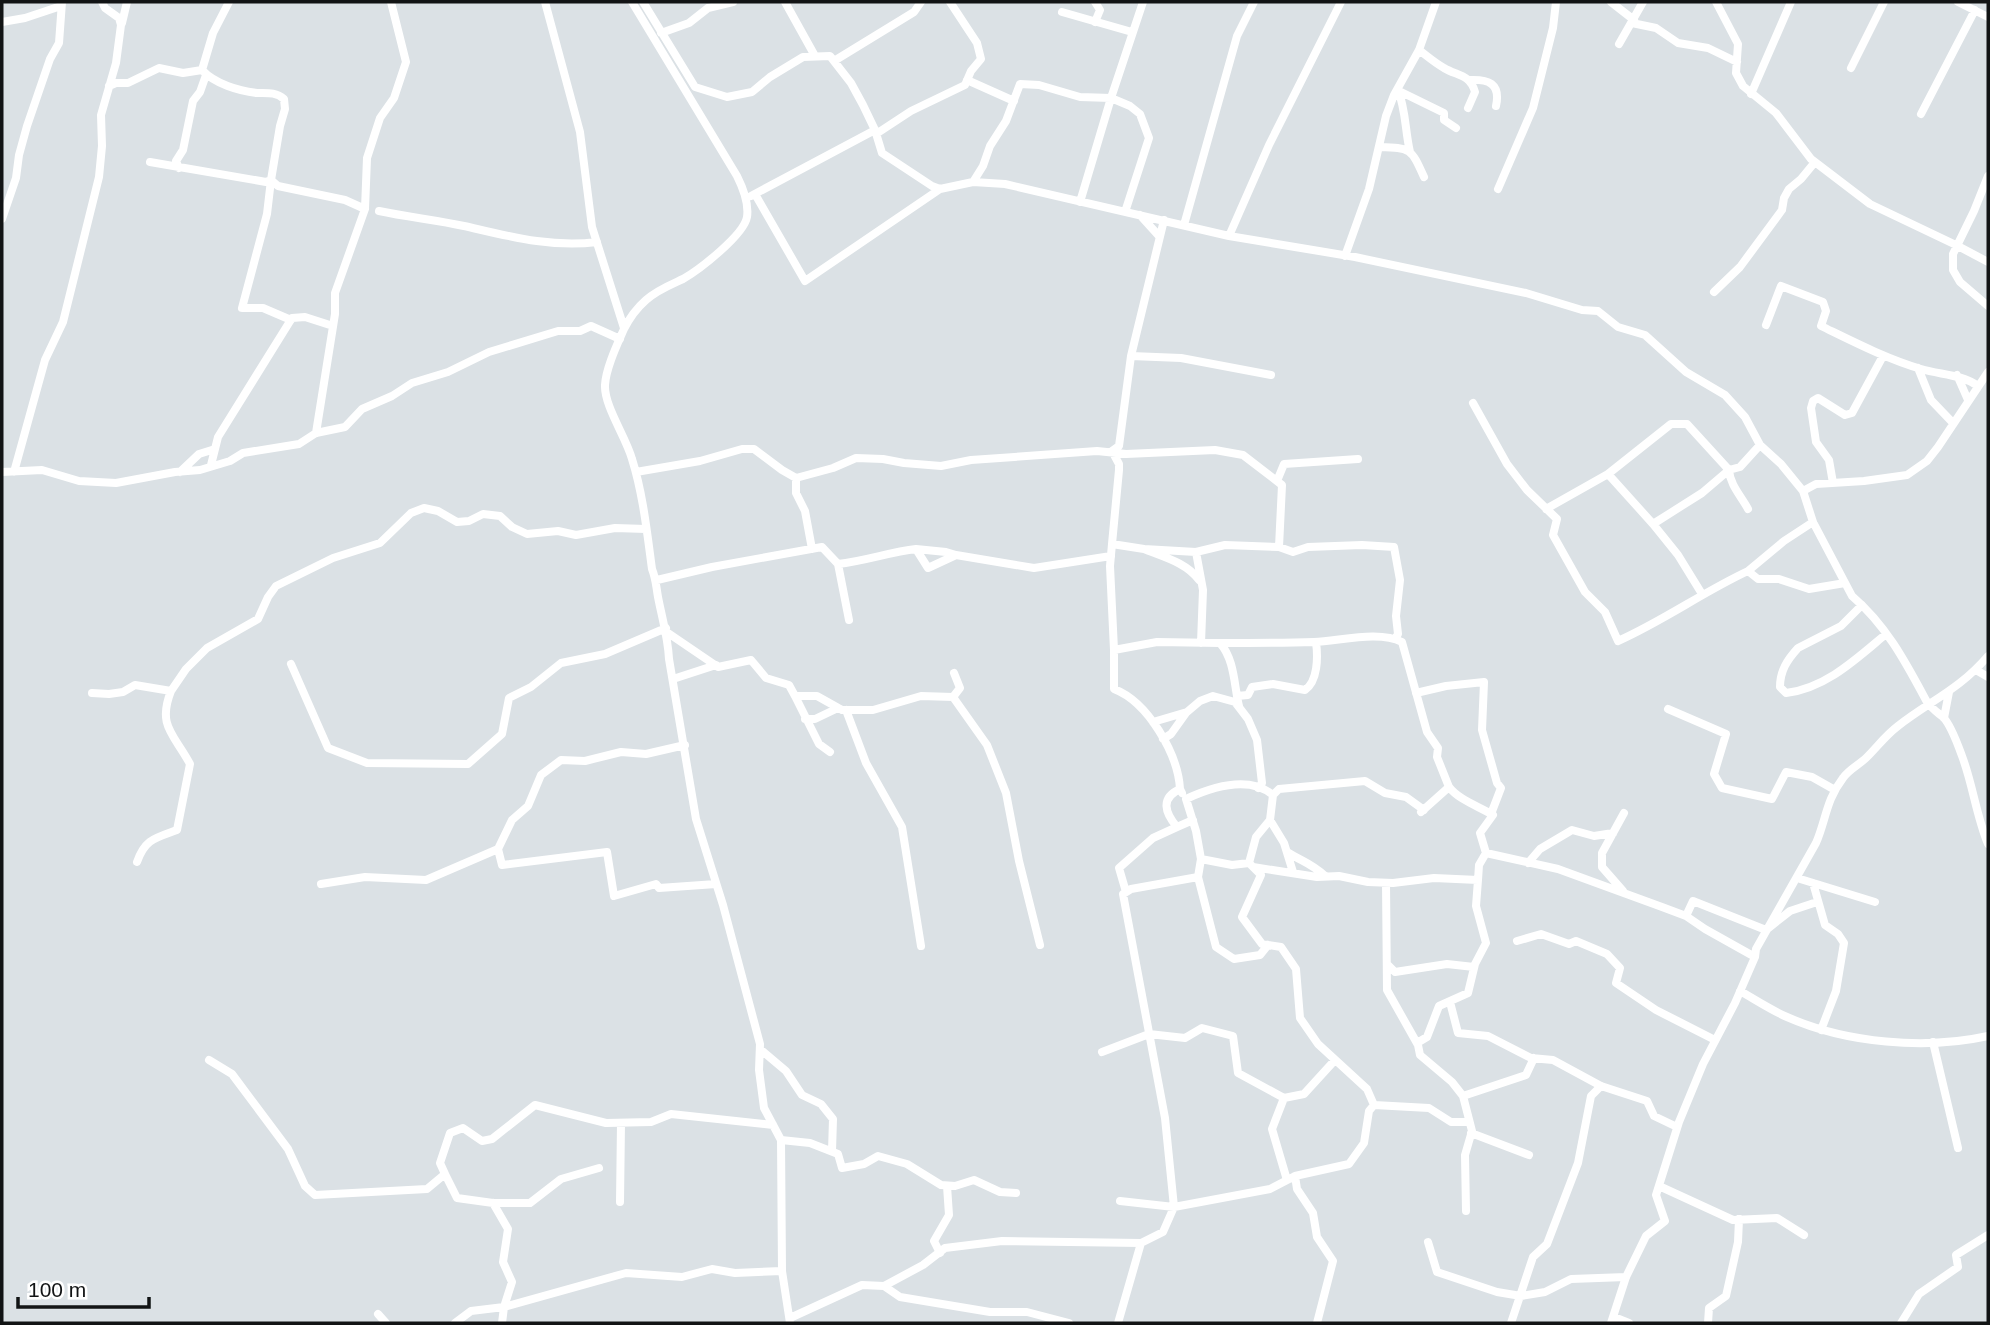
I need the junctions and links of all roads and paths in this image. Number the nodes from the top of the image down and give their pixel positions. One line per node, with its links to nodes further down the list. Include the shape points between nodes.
1 (102, 2): 31 (street)
2 (127, 2): 31 (street)
3 (229, 2): 40 (street, via 208,46)
4 (391, 2): 67 (street, via 406,62 367,158)
5 (545, 2): 76 (street, via 580,132)
6 (632, 2): 65 (street, via 737,176)
7 (643, 2): 33 (street)
8 (733, 2): 33 (street, via 708,8 689,23)
9 (786, 2): 36 (street)
10 (921, 2): 37 (street, via 914,12)
11 (950, 2): 41 (street, via 979,48 981,59)
12 (1094, 2): 29 (street, via 1100,10)
13 (1143, 2): 32 (street)
14 (1254, 2): 73 (street, via 1237,36)
15 (1341, 2): 75 (street)
16 (1436, 2): 35 (street)
17 (1556, 2): 63 (street, via 1533,108)
18 (1611, 2): 30 (street)
19 (1643, 2): 30 (street)
20 (1716, 2): 38 (street, via 1738,44)
21 (1791, 2): 45 (street)
22 (1884, 2): 39 (street)
23 (1958, 2): 25 (street)
24 (61, 4): 28 (street); 71 (street, via 59,43 27,126)
25 (1975, 10): 27 (street); 50 (street)
26 (1062, 12): 29 (street)
27 (1988, 18)
28 (2, 22)
29 (1095, 22): 32 (street)
30 (1633, 22): 34 (street); 38 (street)
31 (121, 25): 43 (street)
32 (1132, 32): 46 (street)
33 (662, 33): 36 (street, via 695,87 727,96 752,92 803,57)
34 (1619, 44)
35 (1419, 50): 42 (street, via 1447,71); 44 (street)
36 (815, 57): 37 (street, via 830,56)
37 (834, 61): 52 (street, via 851,83)
38 (1737, 62): 45 (street, via 1736,73)
39 (1850, 68)
40 (204, 73): 43 (street, via 159,68 128,83); 57 (street, via 176,161); 60 (street, via 219,84 284,99)
41 (967, 80): 47 (street); 52 (street)
42 (1469, 80): 48 (street, via 1487,80 1494,86); 49 (street, via 1475,92)
43 (109, 86): 105 (street, via 101,115 99,177 67,308 45,360)
44 (1397, 90): 51 (street, via 1444,113 1444,120); 53 (street); 54 (street, via 1404,104)
45 (1751, 94): 56 (street, via 1776,113)
46 (1111, 98): 47 (street, via 1080,97 1020,84); 66 (street); 69 (street, via 1140,114 1149,138)
47 (1014, 101): 61 (street)
48 (1496, 106)
49 (1468, 108)
50 (1921, 114)
51 (1457, 128)
52 (875, 132): 62 (street, via 882,153); 64 (street)
53 (1379, 147): 54 (street); 78 (street)
54 (1410, 152): 59 (street)
55 (150, 162): 57 (street)
56 (1815, 162): 77 (street, via 1870,204); 80 (street, via 1789,189 1782,210 1740,267)
57 (179, 168): 60 (street)
58 (1988, 176): 77 (street)
59 (1424, 177)
60 (271, 180): 67 (street, via 278,186 345,200); 82 (street, via 267,214 242,308 263,309)
61 (973, 183): 62 (street); 66 (street, via 1005,184)
62 (940, 189): 64 (street, via 805,281)
63 (1497, 189)
64 (755, 194): 65 (street)
65 (745, 200): 85 (street, via 747,218 737,234 704,265 644,301)
66 (1080, 202): 69 (street)
67 (365, 209): 84 (street, via 335,293)
68 (379, 211): 76 (street, via 514,239 573,245)
69 (1125, 212): 70 (street)
70 (1139, 215): 72 (street); 74 (street)
71 (2, 219)
72 (1164, 220): 73 (street); 74 (street)
73 (1184, 225): 75 (street)
74 (1159, 236): 87 (street)
75 (1229, 236): 78 (street)
76 (597, 242): 85 (street)
77 (1956, 245): 79 (street); 81 (street, via 1954,270 1960,282)
78 (1345, 256): 98 (street, via 1598,311 1618,327 1645,335 1686,372 1725,395 1745,417)
79 (1988, 262)
80 (1714, 292)
81 (1988, 306)
82 (291, 320): 84 (street, via 305,317); 99 (street)
83 (1766, 325): 88 (street, via 1781,286 1823,302 1826,311 1821,326)
84 (333, 326): 97 (street)
85 (624, 328): 86 (street)
86 (620, 339): 97 (street, via 591,326 489,352 362,409 345,427); 107 (street, via 604,387)
87 (1130, 356): 91 (street, via 1181,358); 100 (street, via 1119,446)
88 (1883, 356): 89 (street); 111 (street, via 1852,413 1845,415 1818,398 1813,401 1816,442 1829,460)
89 (1919, 368): 92 (street); 96 (street, via 1931,400)
90 (1988, 372): 93 (street)
91 (1271, 375)
92 (1957, 376): 93 (street); 94 (street)
93 (1978, 386): 94 (street)
94 (1968, 400): 96 (street)
95 (1473, 403): 113 (street, via 1507,464)
96 (1953, 423): 111 (street, via 1927,461 1907,475)
97 (316, 433): 102 (street, via 299,444 243,453)
98 (1759, 445): 103 (street, via 1740,467); 112 (street)
99 (215, 449): 102 (street); 106 (street, via 199,454)
100 (1112, 451): 109 (street, via 941,466 856,458); 110 (street, via 1214,450 1242,455); 118 (street, via 1119,464)
101 (1358, 460): 110 (street, via 1283,464)
102 (211, 466): 106 (street)
103 (1729, 470): 108 (street, via 1687,424 1680,423 1671,424); 114 (street, via 1730,481); 116 (street)
104 (2, 472): 105 (street)
105 (14, 472): 106 (street, via 42,470 79,481 116,484)
106 (180, 472)
107 (636, 472): 109 (street, via 754,449); 117 (street)
108 (1608, 474): 113 (street); 116 (street)
109 (796, 478): 120 (street)
110 (1277, 481): 119 (street, via 1282,485)
111 (1833, 483): 112 (street)
112 (1803, 491): 115 (street)
113 (1546, 509): 131 (street, via 1557,519 1553,535 1569,567 1605,611 1618,641)
114 (1748, 509)
115 (1814, 523): 127 (street); 130 (street)
116 (1653, 524): 131 (street)
117 (646, 529): 128 (street); 148 (street, via 527,534 500,516 483,514 457,522 424,508 411,513 380,543 333,558 276,586 258,619 207,648)
118 (1112, 544): 122 (street); 125 (street)
119 (1279, 547): 123 (street, via 1225,545); 136 (street, via 1293,552 1308,547 1394,547 1401,580)
120 (812, 549): 126 (street, via 822,547); 128 (street)
121 (916, 549): 124 (street); 124 (street, via 928,568); 126 (street)
122 (1144, 549): 123 (street); 129 (street, via 1194,572)
123 (1196, 552): 129 (street)
124 (956, 555): 125 (street, via 1034,568)
125 (1111, 555): 140 (street)
126 (838, 565): 133 (street)
127 (1748, 571): 130 (street, via 1758,579 1779,579 1809,589); 131 (street)
128 (657, 580): 134 (street)
129 (1200, 581): 138 (street)
130 (1845, 583): 132 (street)
131 (1702, 594)
132 (1862, 605): 135 (street); 135 (street, via 1841,626 1793,653 1780,676 1780,687 1786,693 1822,683)
133 (849, 620)
134 (667, 630): 142 (street, via 605,654 561,663 509,698 502,734 468,764 367,764 328,748); 143 (street); 147 (street)
135 (1886, 634): 155 (street, via 1901,652)
136 (1395, 639): 137 (street); 151 (street, via 1402,642)
137 (1316, 642): 139 (street); 153 (street, via 1310,688 1273,684 1252,687 1248,695)
138 (1201, 643): 139 (street); 140 (street, via 1157,642)
139 (1220, 643): 153 (street, via 1233,668)
140 (1114, 650): 162 (street, via 1114,689 1138,703)
141 (1988, 656): 144 (street)
142 (291, 664)
143 (716, 665): 147 (street); 152 (street, via 751,660 766,678 789,685)
144 (1976, 670): 146 (street); 149 (street)
145 (954, 673): 154 (street, via 960,688)
146 (1988, 677)
147 (673, 679): 164 (street)
148 (171, 691): 150 (street, via 135,685 116,693); 183 (street, via 164,708 166,723 190,764 177,830 143,846)
149 (1949, 692): 155 (street); 160 (street)
150 (92, 693)
151 (1416, 693): 166 (street); 173 (street, via 1484,682 1482,730 1501,788)
152 (795, 696): 157 (street, via 817,695); 161 (street)
153 (1237, 696): 156 (street)
154 (953, 697): 157 (street, via 921,696 873,710); 202 (street, via 987,746 1006,793)
155 (1929, 705): 160 (street); 169 (street, via 1882,739)
156 (1239, 706): 159 (street, via 1213,696); 167 (street, via 1257,740 1262,783)
157 (842, 709): 161 (street); 204 (street, via 902,827)
158 (1668, 709): 169 (street, via 1726,734 1714,774 1722,788 1772,799 1786,772 1812,777)
159 (1186, 712): 162 (street); 163 (street)
160 (1944, 718): 178 (street, via 1961,752)
161 (805, 719): 165 (street, via 819,744)
162 (1153, 722): 163 (street)
163 (1163, 739): 168 (street)
164 (685, 745): 179 (street, via 646,754 621,752 585,761 561,760 541,775 528,806 512,820); 194 (street, via 696,818)
165 (830, 752)
166 (1448, 787): 170 (street, via 1422,811 1406,797 1385,793 1365,781 1279,789); 173 (street, via 1457,797)
167 (1258, 788): 170 (street); 171 (street, via 1237,783)
168 (1180, 789): 171 (street); 176 (street, via 1170,793 1166,810)
169 (1835, 790): 189 (street)
170 (1273, 795): 175 (street)
171 (1186, 799): 174 (street)
172 (1624, 813): 177 (street)
173 (1491, 814): 181 (street, via 1480,833)
174 (1193, 820): 176 (street); 182 (street)
175 (1270, 820): 180 (street); 185 (street, via 1256,837)
176 (1177, 827): 195 (street, via 1153,838 1119,868)
177 (1613, 833): 184 (street, via 1594,836 1572,830 1540,849); 196 (street, via 1602,853 1602,867)
178 (1988, 844)
179 (498, 849): 193 (street, via 426,880 365,877); 194 (street, via 502,865 607,852 614,897 656,884 659,888)
180 (1287, 851): 186 (street); 187 (street)
181 (1486, 853): 184 (street); 190 (street)
182 (1201, 859): 185 (street); 188 (street)
183 (137, 862)
184 (1528, 863): 196 (street)
185 (1251, 865): 186 (street); 203 (street, via 1261,875 1242,917 1262,944)
186 (1293, 872): 187 (street)
187 (1325, 876): 191 (street)
188 (1198, 877): 195 (street); 203 (street, via 1216,947 1234,959 1260,955)
189 (1797, 878): 192 (street); 200 (street)
190 (1478, 880): 191 (street); 207 (street, via 1476,906 1486,943)
191 (1386, 883): 206 (street)
192 (1814, 883): 197 (street); 198 (street)
193 (321, 884)
194 (716, 884): 216 (street)
195 (1126, 892): 211 (street)
196 (1624, 892): 199 (street)
197 (1817, 902): 200 (street, via 1790,911); 210 (street, via 1825,925 1844,943 1836,991)
198 (1875, 902)
199 (1686, 916): 200 (street, via 1693,901); 205 (street)
200 (1766, 930): 205 (street)
201 (1517, 941): 213 (street, via 1541,933 1607,954 1620,968 1616,983)
202 (1040, 945)
203 (1268, 945): 220 (street, via 1282,947 1296,969 1300,1018)
204 (921, 946)
205 (1755, 957): 208 (street)
206 (1388, 965): 207 (street, via 1395,972 1447,964); 215 (street, via 1387,990)
207 (1474, 967): 209 (street, via 1468,993)
208 (1740, 991): 210 (street); 213 (street)
209 (1450, 1002): 215 (street, via 1439,1006 1427,1037); 218 (street, via 1458,1033 1488,1036)
210 (1821, 1030): 214 (street, via 1857,1038)
211 (1149, 1034): 217 (street); 223 (street, via 1185,1038 1202,1028 1233,1035 1238,1073); 243 (street, via 1165,1118)
212 (1988, 1036): 214 (street)
213 (1715, 1040): 228 (street)
214 (1933, 1042): 231 (street)
215 (1417, 1043): 222 (street, via 1420,1055)
216 (760, 1049): 227 (street, via 764,1108); 232 (street, via 786,1071 802,1095 821,1104 833,1119)
217 (1102, 1052)
218 (1534, 1058): 221 (street, via 1553,1060); 222 (street, via 1526,1075)
219 (209, 1060): 235 (street, via 232,1074 288,1149 305,1186 316,1195 427,1189)
220 (1335, 1060): 223 (street, via 1304,1094); 224 (street, via 1367,1089)
221 (1601, 1086): 228 (street, via 1647,1101 1654,1116); 254 (street, via 1591,1096 1578,1163 1547,1244 1533,1257)
222 (1463, 1096): 225 (street)
223 (1284, 1098): 236 (street, via 1272,1129)
224 (1374, 1105): 225 (street, via 1429,1108 1451,1122); 236 (street, via 1364,1143 1349,1164)
225 (1469, 1122): 229 (street)
226 (621, 1123): 227 (street, via 651,1122 671,1114); 235 (street, via 535,1105 492,1139 482,1141 463,1128 450,1133 440,1163); 241 (street)
227 (773, 1125): 230 (street)
228 (1677, 1128): 238 (street)
229 (1471, 1133): 233 (street); 244 (street, via 1465,1155)
230 (781, 1140): 232 (street, via 810,1143); 251 (street)
231 (1958, 1147)
232 (832, 1152): 237 (street, via 838,1154 842,1168 878,1156 907,1164)
233 (1529, 1155)
234 (599, 1168): 242 (street, via 561,1179 530,1203)
235 (445, 1174): 242 (street, via 457,1198)
236 (1291, 1178): 243 (street, via 1270,1189); 265 (street, via 1313,1213 1317,1237 1333,1261)
237 (947, 1186): 239 (street, via 974,1180 1000,1192); 250 (street, via 949,1215 934,1241)
238 (1659, 1186): 245 (street); 252 (street, via 1656,1195 1665,1221 1646,1236)
239 (1016, 1193)
240 (1120, 1201): 243 (street)
241 (620, 1202)
242 (493, 1203): 255 (street, via 508,1229 503,1262 512,1282)
243 (1174, 1207): 249 (street, via 1163,1232)
244 (1466, 1211)
245 (1739, 1219): 246 (street, via 1777,1218); 268 (street, via 1726,1296 1709,1308)
246 (1804, 1235)
247 (1988, 1236): 269 (street, via 1956,1255 1958,1267 1919,1294)
248 (1428, 1242): 254 (street, via 1437,1272)
249 (1141, 1243): 250 (street, via 1002,1241 945,1248); 264 (street)
250 (940, 1253): 253 (street)
251 (782, 1271): 255 (street, via 712,1269 682,1277 626,1273); 259 (street)
252 (1626, 1277): 254 (street, via 1571,1279 1545,1292); 258 (street)
253 (884, 1286): 257 (street, via 900,1297); 259 (street, via 862,1285)
254 (1521, 1296): 266 (street)
255 (504, 1307): 261 (street, via 471,1311); 262 (street)
256 (379, 1314): 260 (street)
257 (1034, 1319): 263 (street)
258 (1612, 1320): 267 (street)
259 (790, 1321)
260 (386, 1323)
261 (455, 1323)
262 (502, 1323)
263 (1069, 1323)
264 (1118, 1323)
265 (1317, 1323)
266 (1511, 1323)
267 (1629, 1323)
268 (1708, 1323)
269 (1901, 1323)

